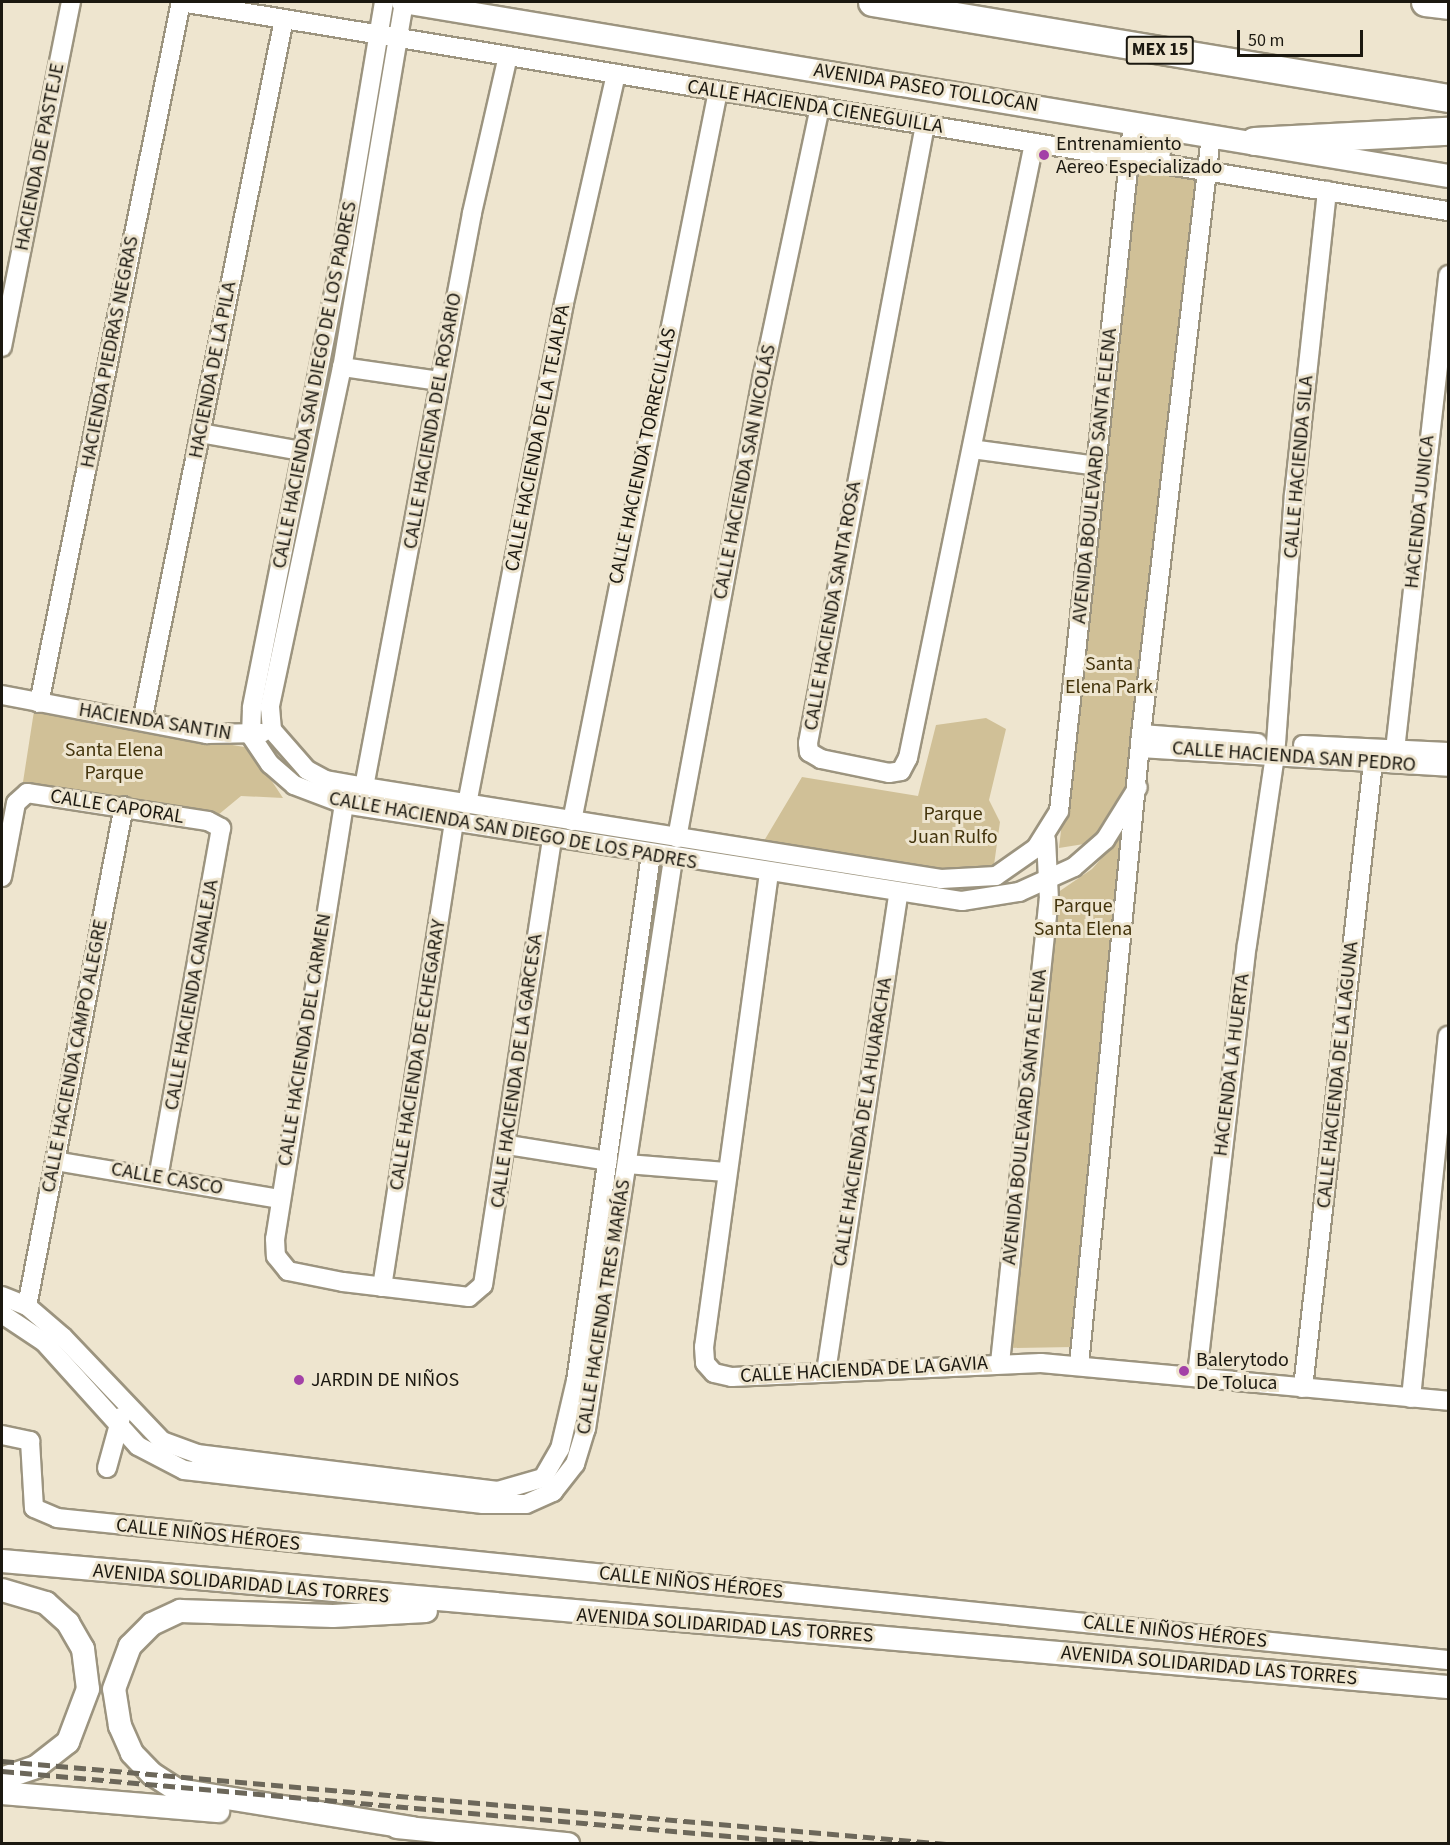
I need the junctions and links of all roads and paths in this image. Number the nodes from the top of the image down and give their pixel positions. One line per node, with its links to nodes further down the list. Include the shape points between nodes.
1 (71, 2): 32 (street, HACIENDA DE PASTEJE)
2 (181, 2): 8 (street, CALLE HACIENDA CIENEGUILLA); 42 (street, HACIENDA PIEDRAS NEGRAS)
3 (384, 2): 9 (street, CALLE HACIENDA SAN DIEGO DE LOS PADRES)
4 (403, 2): 10 (street, CALLE HACIENDA SAN DIEGO DE LOS PADRES); 16 (main road, AVENIDA PASEO TOLLOCAN)
5 (872, 2): 14 (highway, MEX 15)
6 (1425, 2): 7 (highway)
7 (1449, 5)
8 (284, 19): 9 (street, CALLE HACIENDA CIENEGUILLA); 35 (street, HACIENDA DE LA PILA)
9 (380, 34): 10 (street, CALLE HACIENDA CIENEGUILLA); 29 (street, CALLE HACIENDA SAN DIEGO DE LOS PADRES)
10 (398, 38): 11 (street, CALLE HACIENDA CIENEGUILLA); 30 (street, CALLE HACIENDA SAN DIEGO DE LOS PADRES)
11 (508, 56): 12 (street, CALLE HACIENDA CIENEGUILLA); 34 (street, CALLE HACIENDA DEL ROSARIO)
12 (616, 74): 13 (street, CALLE HACIENDA CIENEGUILLA); 56 (street, CALLE HACIENDA DE LA TEJALPA, via 564,303)
13 (718, 91): 15 (street, CALLE HACIENDA CIENEGUILLA); 60 (street, CALLE HACIENDA TORRECILLAS)
14 (1449, 98)
15 (820, 107): 17 (street, CALLE HACIENDA CIENEGUILLA); 63 (street, CALLE HACIENDA SAN NICOLÁS, via 763,375)
16 (1133, 123): 18 (main road, AVENIDA PASEO TOLLOCAN); 23 (street, AVENIDA BOULEVARD SANTA ELENA)
17 (925, 125): 22 (street, CALLE HACIENDA CIENEGUILLA); 36 (street, CALLE HACIENDA SANTA ROSA, via 808,743 814,756 889,773 904,767)
18 (1165, 129): 20 (main road, AVENIDA PASEO TOLLOCAN); 24 (street)
19 (1449, 130): 21 (highway)
20 (1211, 136): 21 (main road, AVENIDA PASEO TOLLOCAN); 25 (street)
21 (1254, 141): 26 (main road, AVENIDA PASEO TOLLOCAN)
22 (1034, 143): 23 (street, CALLE HACIENDA CIENEGUILLA); 36 (street, CALLE HACIENDA SANTA ROSA)
23 (1128, 158): 24 (street, CALLE HACIENDA CIENEGUILLA); 38 (street, AVENIDA BOULEVARD SANTA ELENA)
24 (1159, 164): 25 (street, CALLE HACIENDA CIENEGUILLA)
25 (1206, 171): 27 (street, CALLE HACIENDA CIENEGUILLA); 46 (street)
26 (1449, 176)
27 (1327, 192): 28 (street, CALLE HACIENDA CIENEGUILLA); 47 (street, CALLE HACIENDA SILA, via 1294,495)
28 (1449, 212)
29 (344, 242): 30 (street); 37 (street, CALLE HACIENDA SAN DIEGO DE LOS PADRES)
30 (363, 245): 33 (street, CALLE HACIENDA SAN DIEGO DE LOS PADRES)
31 (1449, 275): 48 (street, HACIENDA JUNICA)
32 (2, 347)
33 (342, 367): 34 (street); 40 (street, CALLE HACIENDA SAN DIEGO DE LOS PADRES)
34 (439, 381): 53 (street, CALLE HACIENDA DEL ROSARIO)
35 (200, 433): 37 (street); 43 (street, HACIENDA DE LA PILA)
36 (972, 449): 38 (street)
37 (301, 451): 39 (street, CALLE HACIENDA SAN DIEGO DE LOS PADRES)
38 (1097, 465): 65 (street, AVENIDA BOULEVARD SANTA ELENA, via 1059,811)
39 (284, 536): 40 (street); 45 (street, CALLE HACIENDA SAN DIEGO DE LOS PADRES)
40 (305, 537): 44 (street, CALLE HACIENDA SAN DIEGO DE LOS PADRES, via 270,707)
41 (2, 695): 42 (street, HACIENDA SANTIN)
42 (39, 703): 43 (street, HACIENDA SANTIN)
43 (142, 722): 45 (street, HACIENDA SANTIN)
44 (272, 730): 45 (street, HACIENDA SANTIN); 53 (street, CALLE HACIENDA SAN DIEGO DE LOS PADRES, via 307,770 326,780)
45 (251, 736): 55 (street, CALLE HACIENDA SAN DIEGO DE LOS PADRES, via 294,785)
46 (1141, 741): 47 (street, CALLE HACIENDA SAN PEDRO); 54 (street)
47 (1276, 750): 50 (street, CALLE HACIENDA SAN PEDRO); 92 (street, HACIENDA LA HUERTA, via 1247,945)
48 (1395, 750): 49 (street, CALLE HACIENDA SAN PEDRO); 50 (street, CALLE HACIENDA SAN PEDRO)
49 (1449, 752)
50 (1326, 753): 51 (street, CALLE HACIENDA SAN PEDRO)
51 (1373, 762): 52 (street, CALLE HACIENDA SAN PEDRO); 93 (street, CALLE HACIENDA DE LA LAGUNA)
52 (1449, 766)
53 (364, 787): 56 (street, CALLE HACIENDA SAN DIEGO DE LOS PADRES)
54 (1138, 787): 71 (street, CALLE HACIENDA SAN DIEGO DE LOS PADRES, via 1105,840 1074,867); 90 (street)
55 (344, 804): 61 (street, CALLE HACIENDA SAN DIEGO DE LOS PADRES); 83 (street, CALLE HACIENDA DEL CARMEN)
56 (467, 804): 58 (street, CALLE HACIENDA SAN DIEGO DE LOS PADRES)
57 (124, 806): 59 (street, CALLE CAPORAL); 70 (street, CALLE CAPORAL, via 27,793 16,803); 78 (street, CALLE HACIENDA CAMPO ALEGRE)
58 (502, 810): 60 (street, CALLE HACIENDA SAN DIEGO DE LOS PADRES); 62 (street)
59 (208, 821): 82 (street, CALLE HACIENDA CANALEJA, via 222,832)
60 (573, 821): 63 (street, CALLE HACIENDA SAN DIEGO DE LOS PADRES)
61 (454, 823): 62 (street, CALLE HACIENDA SAN DIEGO DE LOS PADRES); 85 (street, CALLE HACIENDA DE ECHEGARAY)
62 (500, 829): 64 (street, CALLE HACIENDA SAN DIEGO DE LOS PADRES)
63 (677, 838): 68 (street, CALLE HACIENDA SAN DIEGO DE LOS PADRES)
64 (552, 839): 66 (street, CALLE HACIENDA SAN DIEGO DE LOS PADRES); 77 (street, CALLE HACIENDA DE LA GARCESA)
65 (1046, 839): 68 (street, CALLE HACIENDA SAN DIEGO DE LOS PADRES, via 1006,872 984,879 941,879); 71 (street, AVENIDA BOULEVARD SANTA ELENA)
66 (651, 855): 67 (street, CALLE HACIENDA SAN DIEGO DE LOS PADRES); 75 (street, CALLE HACIENDA TRES MARÍAS)
67 (672, 859): 69 (street, CALLE HACIENDA SAN DIEGO DE LOS PADRES); 76 (street, CALLE HACIENDA TRES MARÍAS)
68 (824, 860): 72 (street)
69 (769, 873): 72 (street, CALLE HACIENDA SAN DIEGO DE LOS PADRES); 81 (street, CALLE HACIENDA DE LA GAVIA)
70 (2, 877)
71 (1050, 879): 73 (street, CALLE HACIENDA SAN DIEGO DE LOS PADRES, via 986,899); 89 (street, AVENIDA BOULEVARD SANTA ELENA)
72 (822, 882): 73 (street, CALLE HACIENDA SAN DIEGO DE LOS PADRES)
73 (897, 894): 91 (street, CALLE HACIENDA DE LA HUARACHA)
74 (1449, 1036): 94 (street)
75 (621, 1062): 76 (street); 79 (street, CALLE HACIENDA TRES MARÍAS)
76 (642, 1063): 80 (street, CALLE HACIENDA TRES MARÍAS)
77 (508, 1146): 79 (street); 85 (street, CALLE HACIENDA DE LA GARCESA, via 487,1273 469,1297)
78 (54, 1161): 82 (street, CALLE CASCO); 87 (street, CALLE HACIENDA CAMPO ALEGRE)
79 (608, 1161): 84 (street, CALLE HACIENDA TRES MARÍAS)
80 (627, 1164): 81 (street); 84 (street, CALLE HACIENDA TRES MARÍAS)
81 (726, 1172): 91 (street, CALLE HACIENDA DE LA GAVIA, via 705,1363 714,1373 732,1377)
82 (158, 1177): 83 (street, CALLE CASCO)
83 (279, 1199): 85 (street, CALLE HACIENDA DEL CARMEN, via 276,1256 288,1271)
84 (606, 1236): 100 (street, CALLE HACIENDA TRES MARÍAS, via 567,1427)
85 (382, 1287)
86 (2, 1296): 87 (street)
87 (27, 1306): 96 (street, via 63,1336)
88 (2, 1314): 97 (street, via 44,1342)
89 (1000, 1363): 90 (street, CALLE HACIENDA DE LA GAVIA); 91 (street, CALLE HACIENDA DE LA GAVIA)
90 (1079, 1365): 92 (street, CALLE HACIENDA DE LA GAVIA)
91 (826, 1372)
92 (1197, 1375): 93 (street, CALLE HACIENDA DE LA GAVIA)
93 (1303, 1388): 94 (street, CALLE HACIENDA DE LA GAVIA)
94 (1411, 1398): 95 (street, CALLE HACIENDA DE LA GAVIA)
95 (1449, 1401)
96 (127, 1408): 97 (street); 100 (street, via 162,1441 222,1459 498,1491)
97 (116, 1424): 99 (street); 100 (street, via 152,1456 219,1478 483,1504 526,1504)
98 (2, 1436): 104 (street, CALLE NIÑOS HÉROES, via 30,1441 34,1508 57,1518)
99 (107, 1468)
100 (548, 1485)
101 (2, 1562): 103 (main road, AVENIDA SOLIDARIDAD LAS TORRES)
102 (2, 1590): 106 (main road, via 46,1603 68,1623 83,1649 88,1689 68,1742 36,1767)
103 (469, 1605): 105 (main road, AVENIDA SOLIDARIDAD LAS TORRES); 108 (main road, via 343,1616 180,1611 140,1635 116,1673 115,1701 125,1740 141,1764 164,1783 225,1801)
104 (1449, 1660)
105 (1449, 1687)
106 (2, 1779)
107 (2, 1793): 108 (main road)
108 (412, 1828): 109 (main road)
109 (568, 1844)

